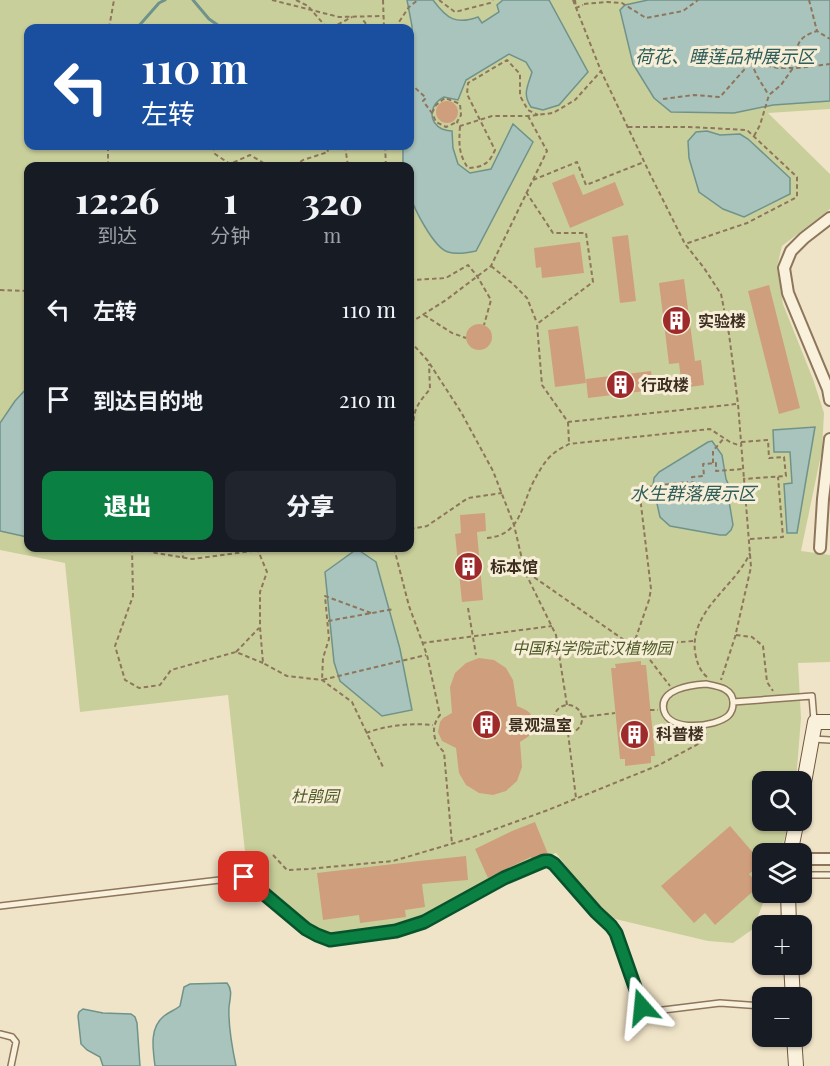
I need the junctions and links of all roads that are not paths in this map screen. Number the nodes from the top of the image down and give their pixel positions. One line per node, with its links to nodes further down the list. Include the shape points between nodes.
1 (830, 218): 2 (street, via 791,251 784,268 788,293)
2 (830, 400)
3 (830, 439): 4 (street)
4 (826, 502): 5 (street)
5 (820, 548)
6 (733, 702): 6 (lane, via 726,718 707,724 673,722 664,709 670,693 697,685 726,690); 7 (lane, via 813,696)
7 (814, 722): 8 (street); 9 (street)
8 (830, 722)
9 (811, 739): 10 (lane); 11 (street)
10 (830, 740)
11 (806, 771)
12 (812, 859): 13 (street)
13 (830, 859)
14 (812, 875): 15 (lane)
15 (830, 875)
16 (0, 906): 17 (lane, via 244,877 306,929 336,940 412,927 504,878 549,861 616,933 644,1010)
17 (752, 1006)
18 (0, 1034): 20 (lane, via 16,1042)
19 (795, 1047): 21 (street)
20 (11, 1066)
21 (796, 1066)

